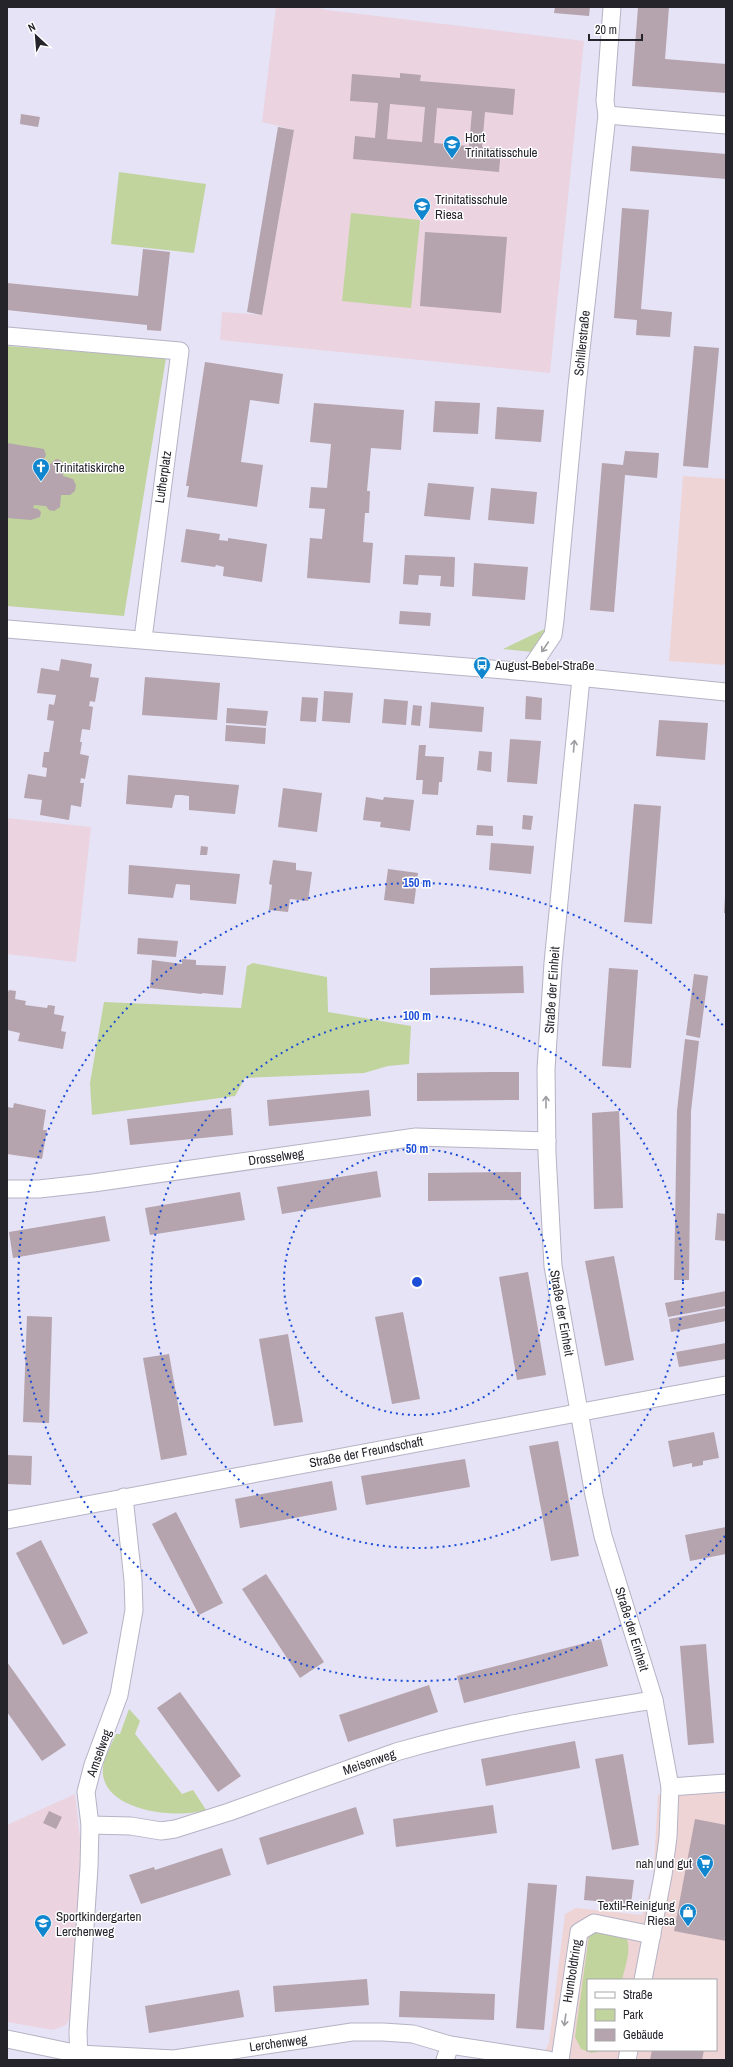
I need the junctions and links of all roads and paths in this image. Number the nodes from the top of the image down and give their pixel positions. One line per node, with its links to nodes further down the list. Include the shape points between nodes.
1 (612, 7): 2 (street, Schillerstraße, via 605,101)
2 (607, 115): 3 (street); 7 (street, Schillerstraße, one-way to 7, via 553,635)
3 (726, 125)
4 (7, 336): 6 (street, Lutherplatz, via 180,351)
5 (7, 628): 6 (street)
6 (143, 640): 7 (street)
7 (528, 672): 8 (street)
8 (580, 678): 9 (street); 10 (street, Straße der Einheit, one-way to 8, via 546,1069 555,946)
9 (726, 692)
10 (546, 1141): 11 (street, Drosselweg, via 416,1137 93,1183 39,1189); 13 (street, Straße der Einheit, via 553,1266)
11 (7, 1189)
12 (726, 1385): 13 (street, Straße der Freundschaft)
13 (579, 1412): 14 (street, Straße der Freundschaft); 16 (street, Straße der Einheit, via 603,1536)
14 (124, 1497): 15 (street, Straße der Freundschaft); 19 (street, Amselweg, via 134,1610 119,1695 86,1792)
15 (7, 1520)
16 (654, 1700): 18 (street, Straße der Einheit); 19 (street, Meisenweg, via 512,1724 424,1744 175,1829 161,1831 132,1826)
17 (726, 1783): 18 (street)
18 (670, 1787): 20 (street, Straße der Einheit, via 668,1838)
19 (90, 1825): 24 (street, Amselweg, via 90,1866 78,2032)
20 (650, 1943): 21 (street); 26 (street, Humboldtring, one-way to 26, via 594,1924 579,1932)
21 (643, 1979)
22 (7, 2039): 24 (street, Lerchenweg)
23 (447, 2052): 24 (street, Lerchenweg, via 413,2034 352,2032 174,2059); 25 (street, Lerchenweg)
24 (79, 2057)
25 (548, 2060)
26 (560, 2060)

